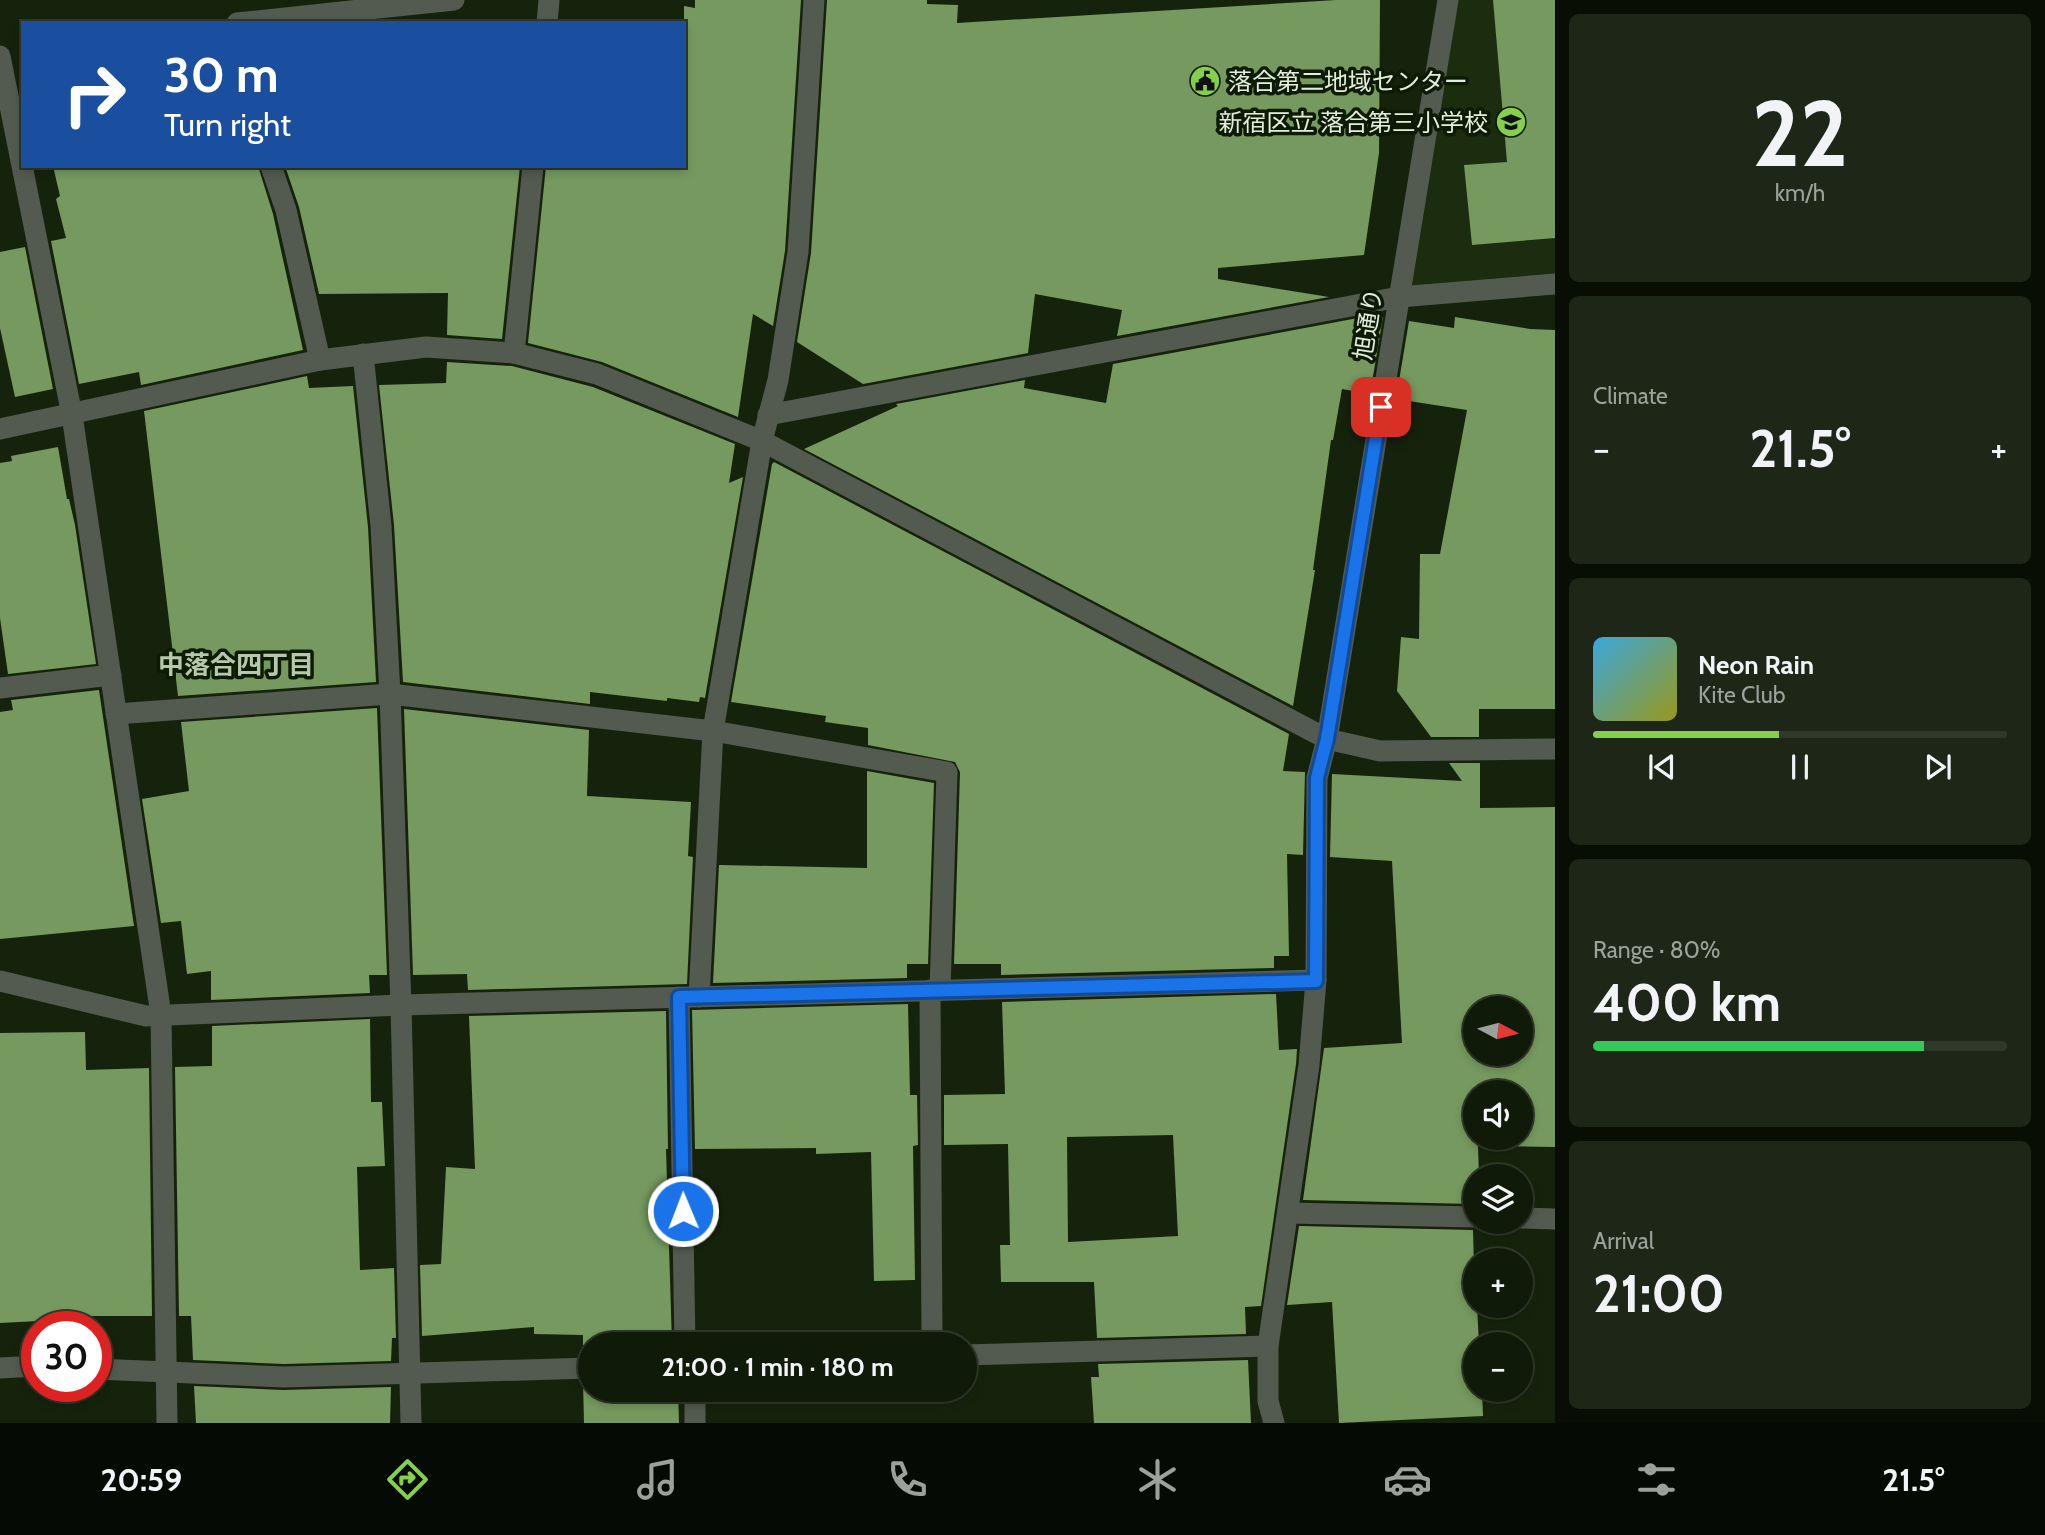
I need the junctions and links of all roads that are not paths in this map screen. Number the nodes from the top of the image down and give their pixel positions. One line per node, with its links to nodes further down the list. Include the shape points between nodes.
1 (454, 0): 5 (street)
2 (550, 0): 7 (street)
3 (814, 0): 19 (street, via 798,252)
4 (1448, 0): 14 (street, 旭通り)
5 (335, 6): 6 (street)
6 (249, 21)
7 (547, 21)
8 (8, 60): 9 (street)
9 (21, 132)
10 (27, 168): 18 (street)
11 (272, 168): 17 (street, via 286,210)
12 (533, 168): 15 (street)
13 (1555, 284): 14 (street)
14 (1399, 296): 19 (street); 27 (street, 旭通り)
15 (514, 353): 16 (street, via 426,347); 21 (street, via 597,374)
16 (363, 354): 17 (street); 24 (street, via 381,526)
17 (320, 360): 18 (street)
18 (72, 415): 20 (street); 22 (street)
19 (768, 415): 21 (street)
20 (0, 429)
21 (762, 441): 26 (street); 27 (street)
22 (111, 675): 23 (street); 25 (street)
23 (0, 688)
24 (390, 694): 25 (street); 26 (street); 33 (street)
25 (116, 714): 34 (street)
26 (713, 731): 31 (street, via 947,772); 32 (street)
27 (1327, 739): 28 (street, via 1380,751); 30 (street, 旭通り, via 1317,778)
28 (1555, 750)
29 (0, 981): 34 (street)
30 (1316, 981): 31 (street); 35 (street, 旭通り)
31 (935, 990): 32 (street); 40 (street)
32 (689, 997): 33 (street); 39 (street)
33 (401, 1005): 34 (street); 48 (street)
34 (162, 1016): 47 (street)
35 (1288, 1213): 36 (street); 41 (street, 旭通り)
36 (1463, 1217)
37 (1533, 1218): 38 (street)
38 (1555, 1219)
39 (685, 1332)
40 (932, 1332)
41 (1268, 1346): 42 (street); 53 (street, 旭通り, via 1268,1401)
42 (977, 1355)
43 (21, 1367): 44 (street)
44 (0, 1368)
45 (578, 1368): 48 (street)
46 (112, 1369): 47 (street)
47 (166, 1372): 48 (street, via 284,1377); 50 (street)
48 (410, 1375): 51 (street)
49 (695, 1402): 52 (street)
50 (167, 1423)
51 (411, 1423)
52 (695, 1423)
53 (1274, 1423)

